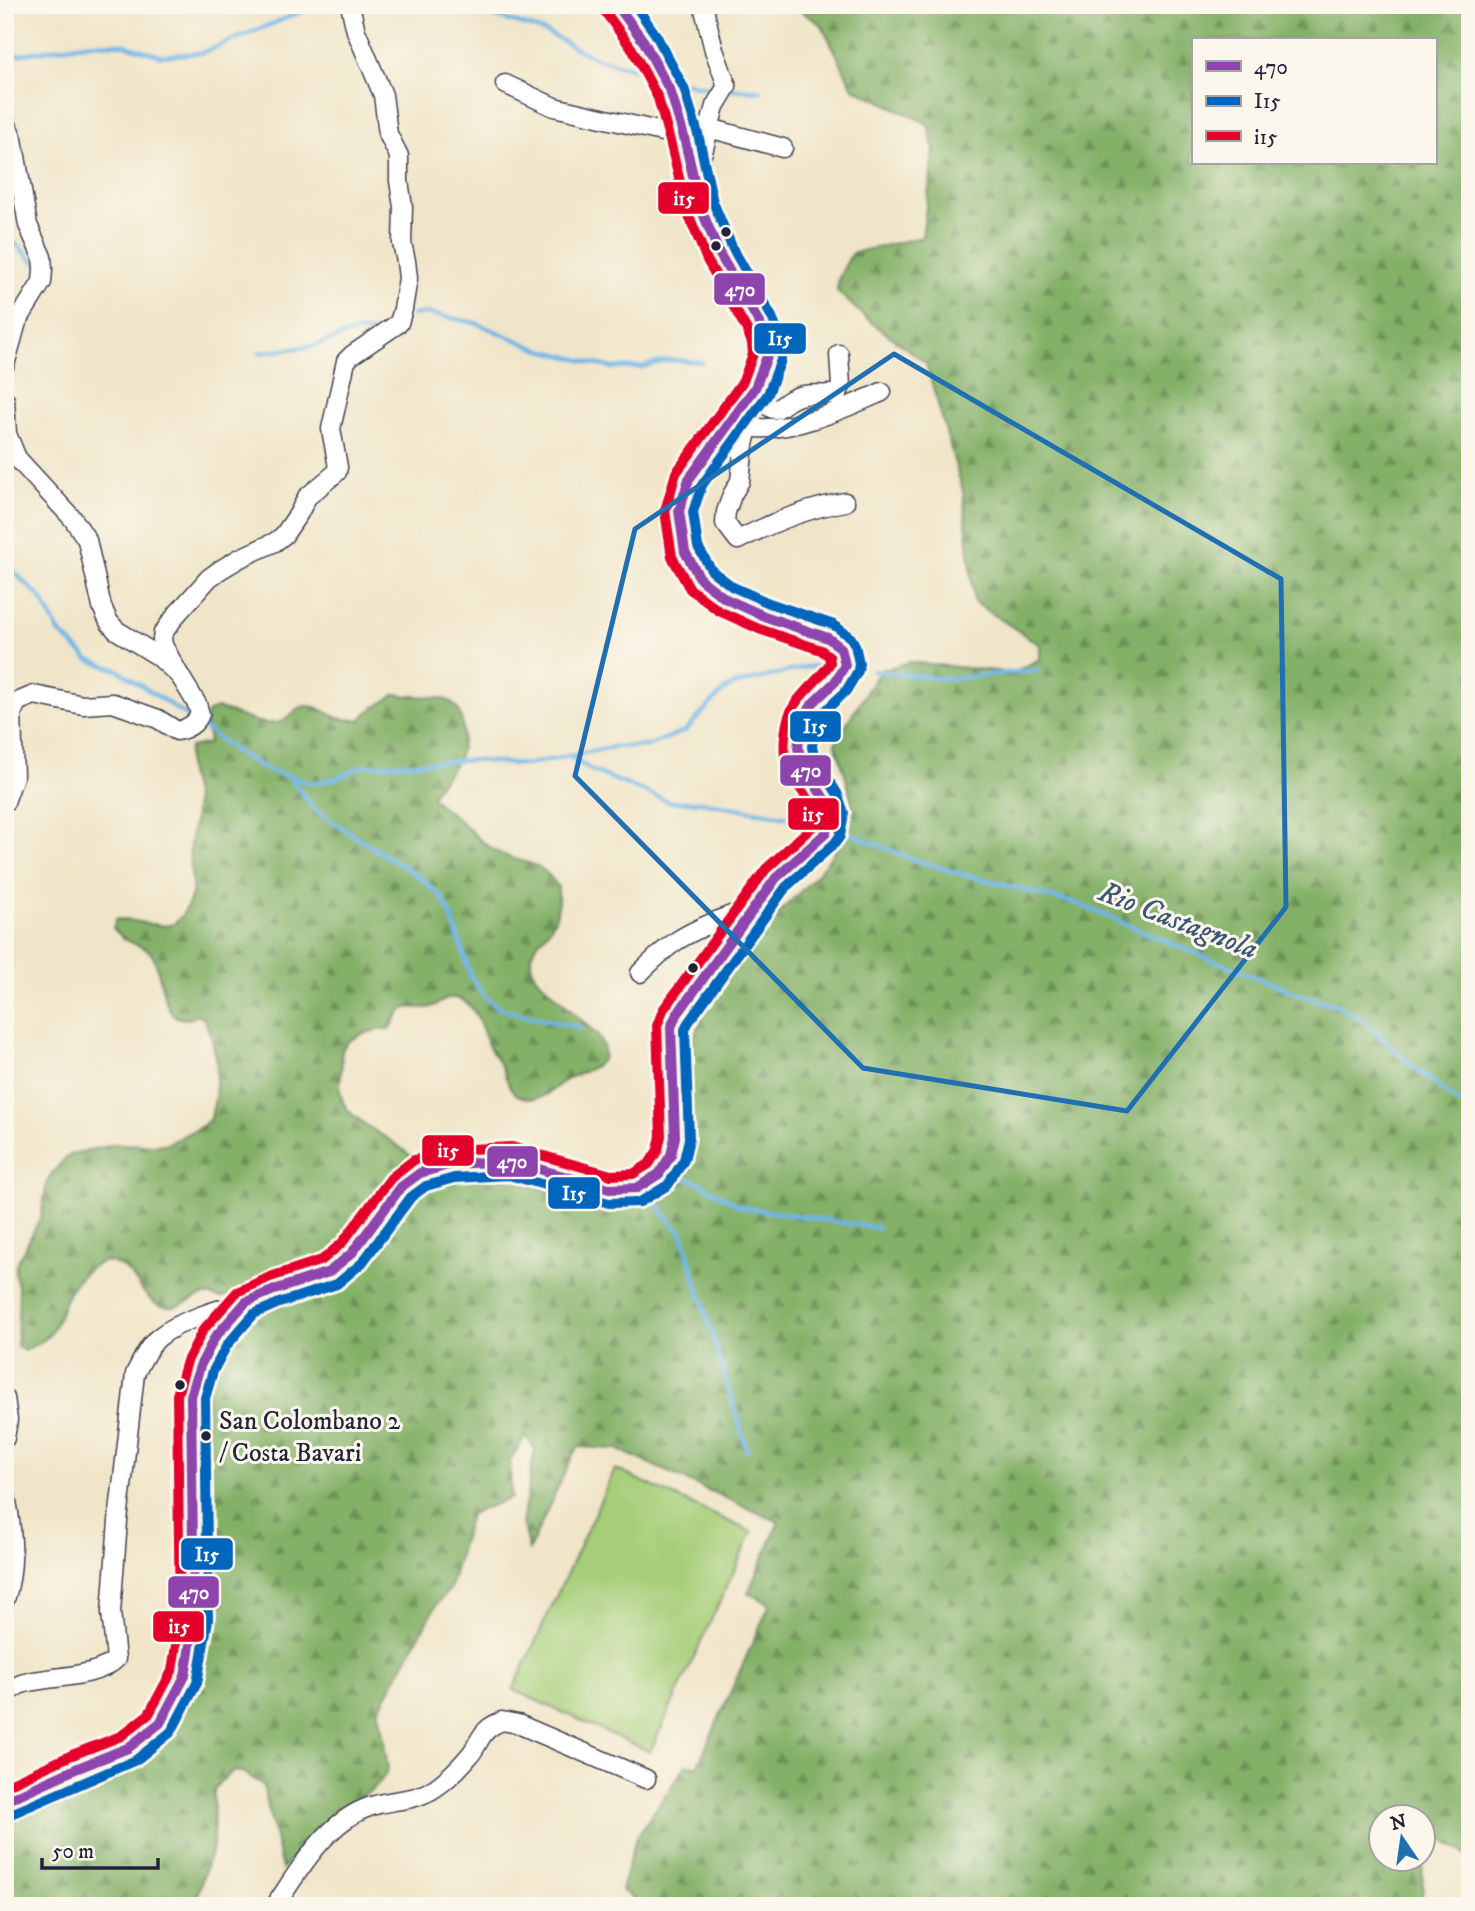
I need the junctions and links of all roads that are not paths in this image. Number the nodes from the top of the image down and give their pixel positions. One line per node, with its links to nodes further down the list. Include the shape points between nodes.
1 (350, 5): 17 (street, via 383,95 388,134 399,156 408,278 403,309 399,323 346,361 331,429 337,472 307,497 284,535 209,578 163,633 163,645)
2 (617, 5): 7 (street, via 644,42 671,93)
3 (703, 5): 6 (street, via 727,86)
4 (505, 84): 7 (street, via 554,107)
5 (5, 120): 11 (street, via 43,269 42,282 17,322)
6 (709, 128): 8 (street); 9 (street)
7 (684, 137): 9 (street)
8 (783, 148)
9 (693, 171): 12 (street, via 700,206 719,253 766,340 767,356)
10 (839, 354): 12 (street, via 838,393 794,396 775,409)
11 (5, 365)
12 (752, 392): 15 (street); 19 (street, via 689,479 679,510 685,552 701,580 726,599 828,638 841,648 845,665 813,703 798,748 802,765 825,800 830,816 826,833 776,878)
13 (882, 392): 15 (street, via 792,424 756,428)
14 (5, 400): 17 (street, via 7,434 17,458 87,540 109,622)
15 (750, 419): 16 (street, via 740,481 726,512 725,523 738,540 769,524)
16 (845, 502)
17 (180, 676): 18 (street, via 200,714 193,724 177,731 113,703 83,705 34,695 18,702 12,714 14,777)
18 (5, 802)
19 (756, 906): 20 (street, via 679,940); 21 (street, via 671,1027 675,1137 659,1174 638,1188 609,1189 511,1161 452,1164 420,1173 401,1187 352,1253 329,1272)
20 (640, 973)
21 (246, 1302): 26 (street, via 207,1313 158,1338 135,1374 111,1612 116,1659 109,1666 22,1683); 28 (street, via 215,1337 191,1396 194,1620 185,1676 160,1723 128,1748)
22 (5, 1398): 23 (street, via 9,1420)
23 (5, 1438)
24 (5, 1490): 25 (street, via 12,1549)
25 (5, 1600)
26 (5, 1694)
27 (646, 1779): 29 (street, via 502,1721 487,1729 471,1754 434,1789 417,1798 368,1807 343,1820 319,1844)
28 (5, 1801)
29 (275, 1906)

